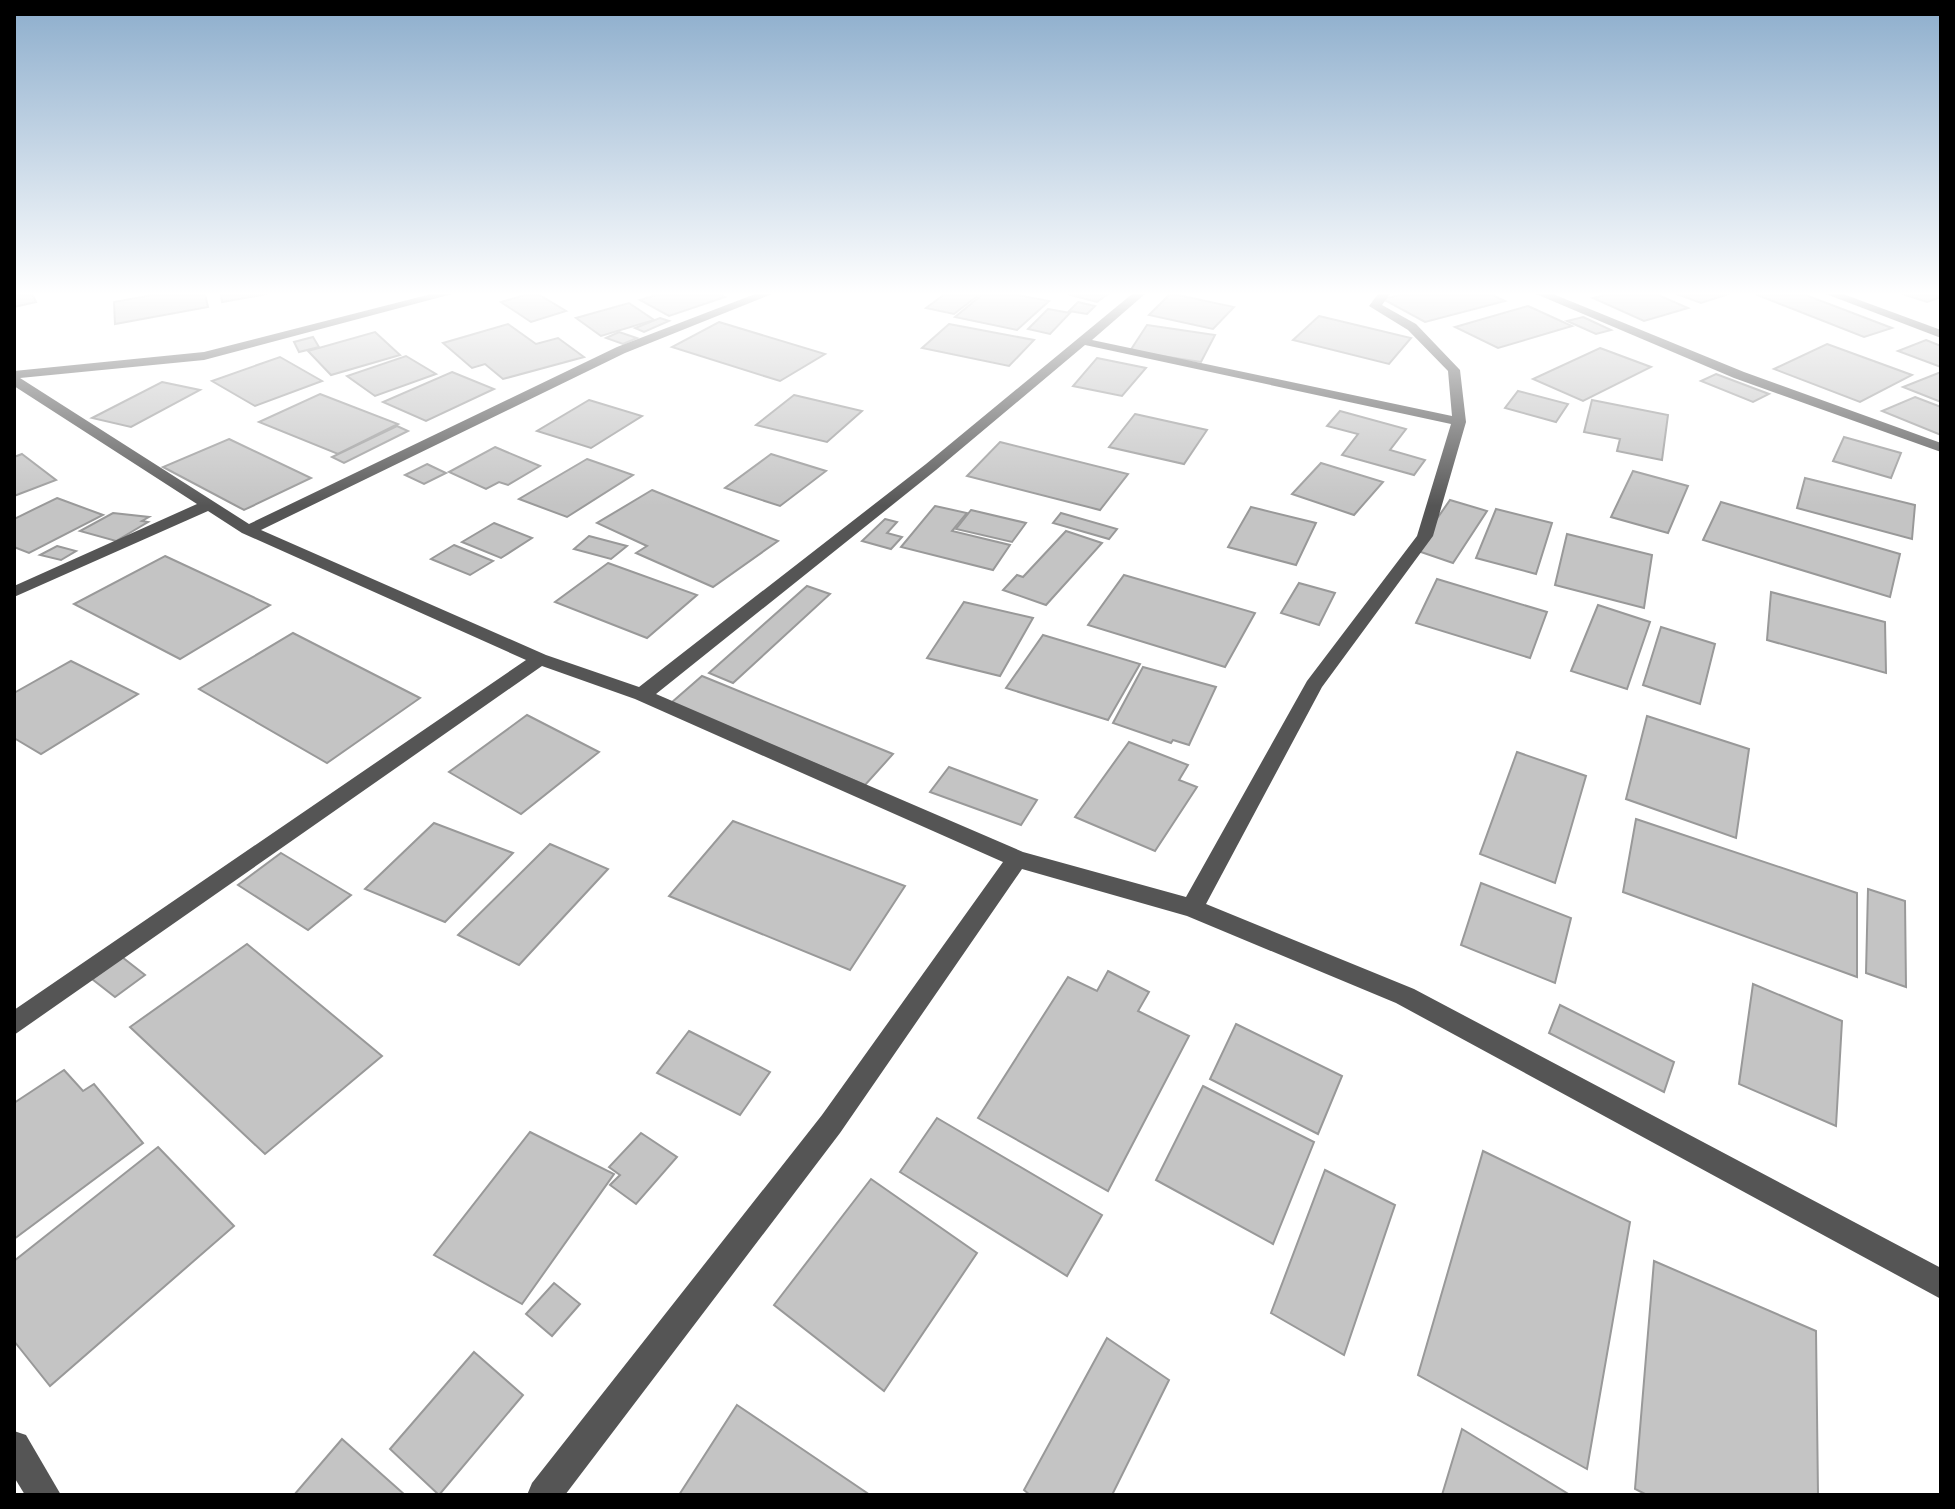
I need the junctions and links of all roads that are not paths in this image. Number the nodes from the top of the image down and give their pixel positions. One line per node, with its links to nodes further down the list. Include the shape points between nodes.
1 (128, 364): 7 (street)
2 (591, 364): 11 (street)
3 (1053, 364): 14 (street)
4 (1190, 364): 8 (street)
5 (1449, 364): 8 (street, via 1454,370)
6 (1713, 364): 9 (street)
7 (14, 377): 10 (street)
8 (1459, 422): 16 (street, via 1425,536 1314,685)
9 (1941, 448)
10 (211, 504): 11 (street); 12 (street)
11 (248, 530): 13 (street)
12 (14, 592)
13 (540, 659): 14 (street); 17 (street)
14 (642, 695): 15 (street)
15 (1017, 859): 16 (street); 21 (street, via 831,1124)
16 (1192, 908): 18 (street, via 1405,996)
17 (14, 1024)
18 (1941, 1284)
19 (14, 1447): 20 (street)
20 (44, 1495)
21 (544, 1495)

